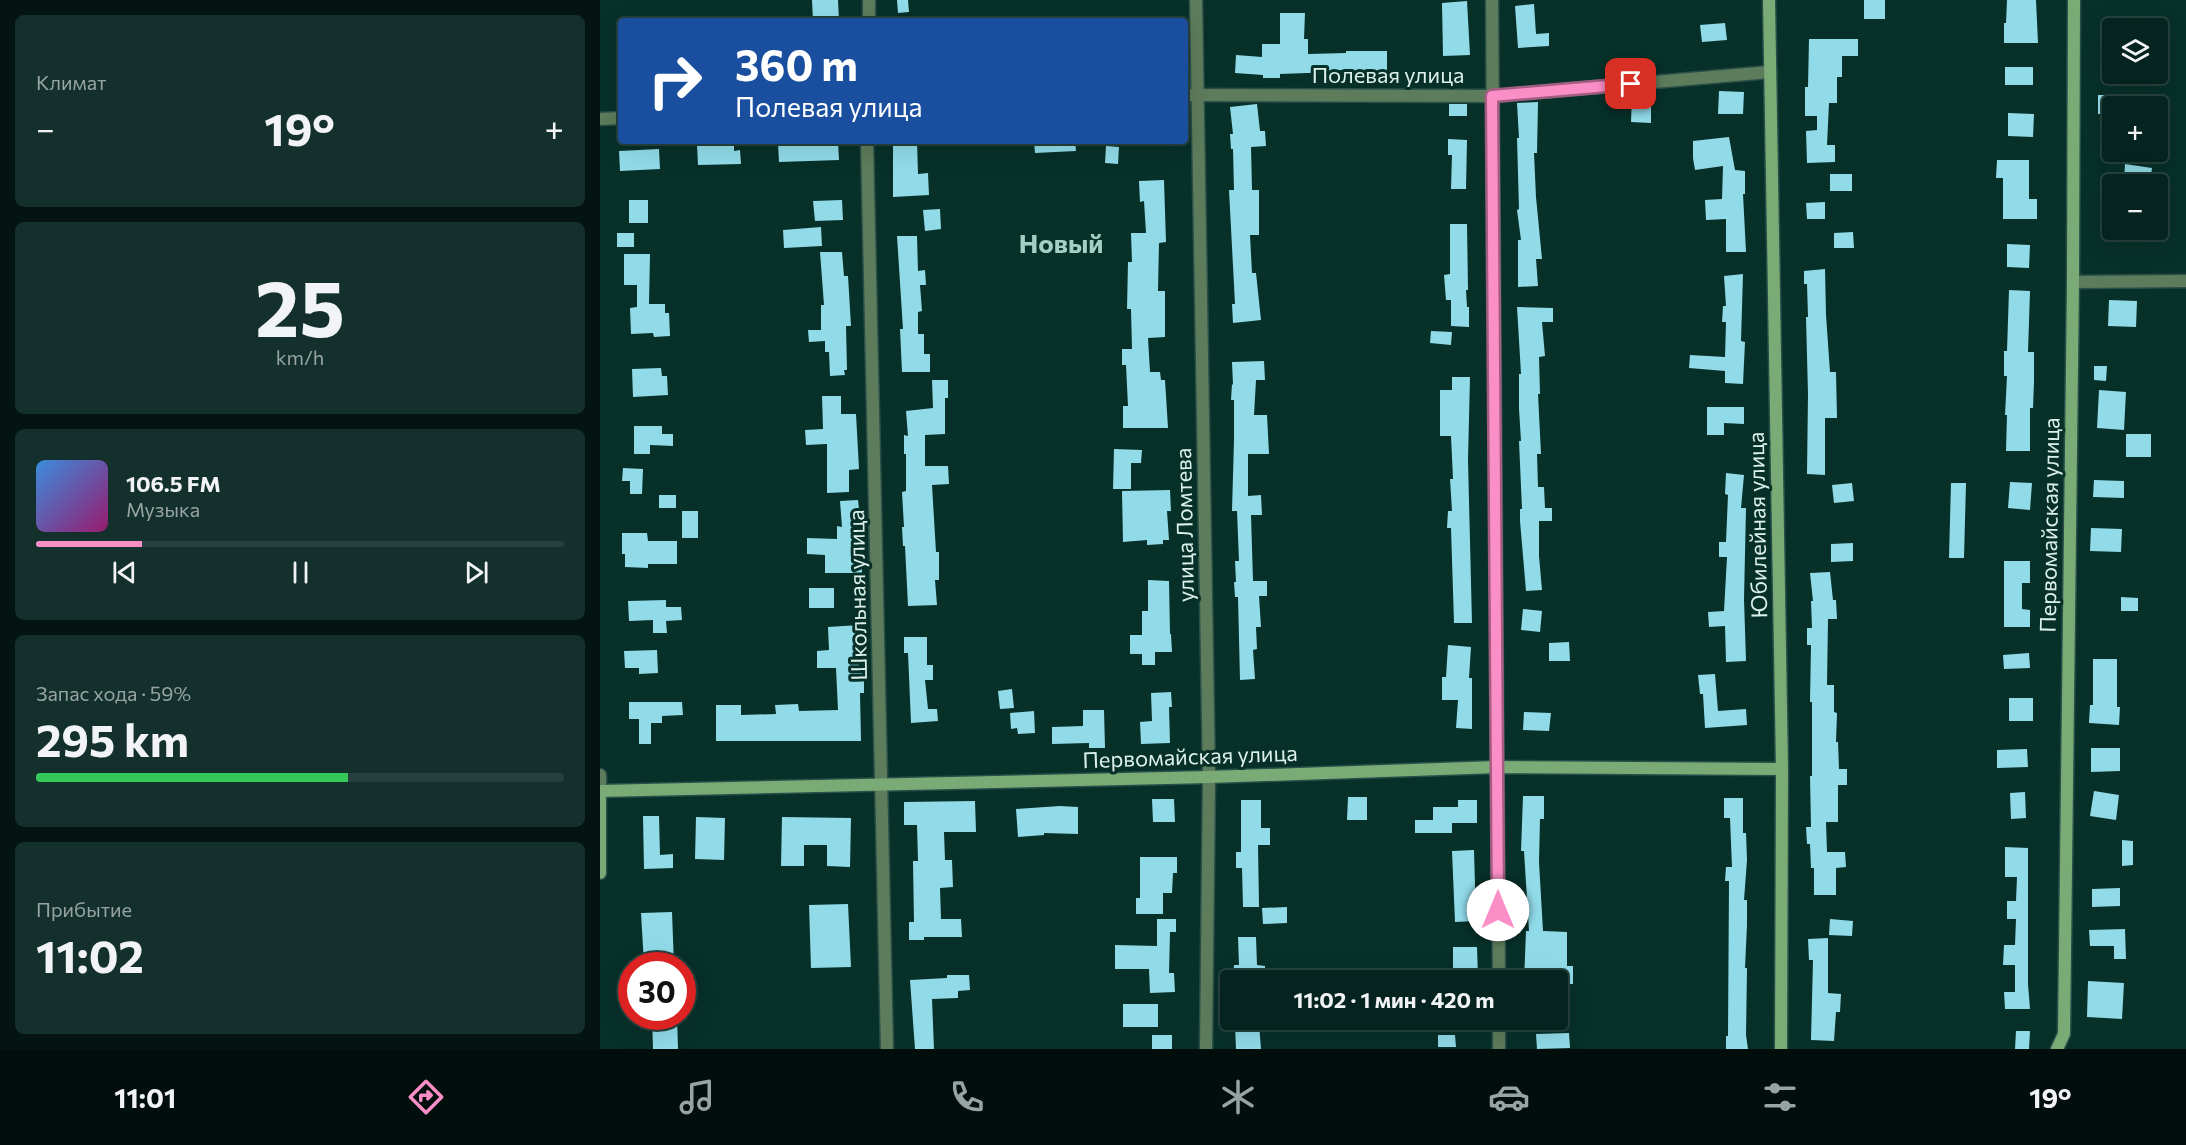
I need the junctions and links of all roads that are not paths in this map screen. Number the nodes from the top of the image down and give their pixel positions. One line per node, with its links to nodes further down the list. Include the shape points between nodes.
1 (869, 0): 6 (street)
2 (1196, 0): 8 (street, улица Ломтева)
3 (1492, 0): 9 (street)
4 (1769, 0): 7 (street, Юбилейная улица)
5 (2074, 0): 14 (street, Первомайская улица)
6 (869, 18)
7 (1770, 72): 9 (street, Полевая улица); 16 (street, Юбилейная улица)
8 (1191, 94): 9 (street, Полевая улица); 18 (street, улица Ломтева)
9 (1492, 96): 15 (street)
10 (618, 118): 11 (street)
11 (600, 119)
12 (867, 144): 19 (street, Школьная улица)
13 (2186, 281): 14 (street)
14 (2073, 282): 28 (street, Первомайская улица, via 2064,1034)
15 (1497, 767): 16 (street, Первомайская улица); 18 (street, Первомайская улица); 22 (street)
16 (1782, 769): 27 (street, Юбилейная улица)
17 (600, 775): 20 (street)
18 (1209, 777): 19 (street, Первомайская улица); 25 (street, улица Ломтева)
19 (882, 785): 20 (street, Первомайская улица); 24 (street, Школьная улица)
20 (600, 791): 21 (street)
21 (600, 873)
22 (1498, 970)
23 (1499, 1030): 26 (street)
24 (886, 1049)
25 (1206, 1049)
26 (1499, 1049)
27 (1781, 1049)
28 (2056, 1049)

